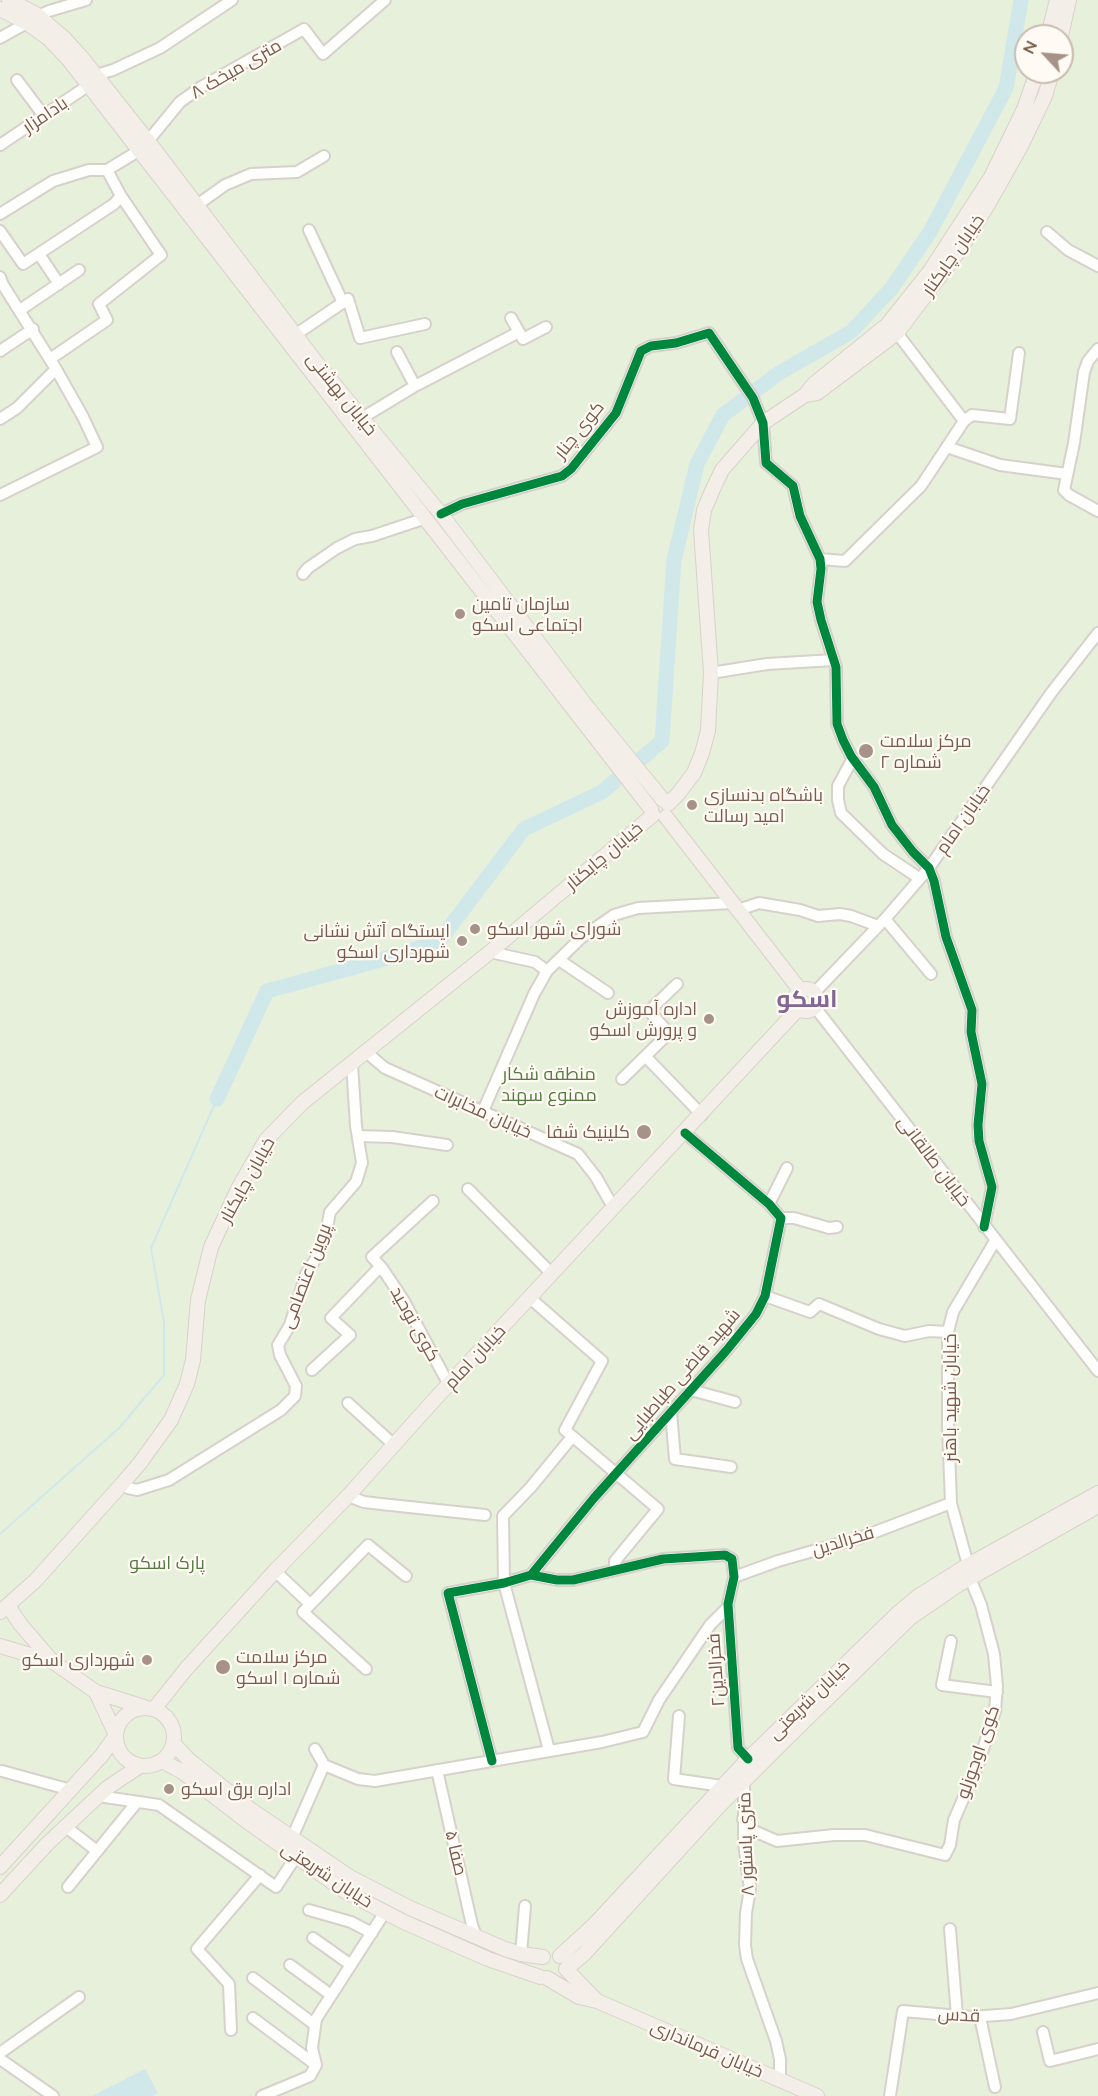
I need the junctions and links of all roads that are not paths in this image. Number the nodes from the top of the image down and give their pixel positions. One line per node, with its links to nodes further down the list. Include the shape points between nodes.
1 (9, 0): 8 (main road, خیابان بهشتی)
2 (86, 0): 8 (street)
3 (232, 0): 13 (street, بادامزار, via 160,48)
4 (385, 0): 19 (street, ۸ متری میخک, via 323,54 304,29 201,87 180,102)
5 (1057, 0): 9 (main road)
6 (1069, 0): 10 (main road)
7 (0, 9): 8 (main road, خیابان بهشتی)
8 (33, 20): 11 (street); 13 (main road, خیابان بهشتی)
9 (1051, 24)
10 (1064, 24)
11 (0, 38)
12 (17, 80): 16 (street)
13 (93, 81): 16 (street, بادامزار); 19 (main road, خیابان بهشتی)
14 (1033, 84): 48 (main road, خیابان چایکنار, via 991,177 930,271 887,325 814,384)
15 (1048, 84): 40 (main road, خیابان چایکنار, via 1022,144 990,201 959,251)
16 (44, 116): 18 (street, بادامزار)
17 (0, 130): 18 (street)
18 (4, 143)
19 (144, 146): 21 (street, ۸ متری میخک); 23 (main road, خیابان بهشتی); 58 (main road, خیابان بهشتی, via 273,324)
20 (324, 156): 23 (street, via 297,172 251,174 225,185)
21 (107, 170): 22 (street); 24 (street, via 89,170 53,181)
22 (121, 196): 28 (street); 46 (street, via 161,255 99,304 107,320)
23 (197, 205): 41 (main road, خیابان بهشتی)
24 (0, 214)
25 (309, 230): 33 (street)
26 (0, 231): 28 (street, via 23,264)
27 (1047, 232): 29 (street, via 1068,250)
28 (39, 254): 32 (street)
29 (1098, 266)
30 (79, 270): 32 (street)
31 (1, 283): 34 (street)
32 (59, 284): 34 (street)
33 (343, 303): 36 (street, via 348,299 360,338); 41 (street)
34 (20, 310): 38 (street)
35 (511, 318): 39 (street)
36 (425, 324)
37 (546, 327): 39 (street, via 523,339)
38 (33, 329): 43 (street); 46 (street)
39 (519, 332): 47 (street)
40 (897, 333): 48 (main road, خیابان چایکنار, via 817,393); 51 (street)
41 (295, 335): 49 (main road, خیابان بهشتی)
42 (1098, 349): 54 (street, via 1084,372)
43 (0, 351)
44 (397, 352): 47 (street)
45 (1019, 353): 51 (street, via 1010,419 972,415)
46 (53, 364): 50 (street, via 18,408); 55 (street, via 97,447)
47 (415, 386): 49 (street)
48 (805, 396): 52 (main road, خیابان چایکنار)
49 (362, 418): 57 (main road, خیابان بهشتی)
50 (0, 419)
51 (964, 421): 53 (street)
52 (763, 423): 57 (street, کوی چنار, via 753,398 709,333 651,346 641,351 616,413 571,469 562,476 462,504); 59 (street, via 766,463 793,486 800,516); 63 (main road, خیابان چایکنار, via 723,470 705,510 702,560)
53 (947, 447): 54 (street, via 1000,465); 59 (street, via 921,486 845,561)
54 (1067, 474): 56 (street, via 1064,490)
55 (0, 495)
56 (1098, 511)
57 (441, 514): 64 (main road, خیابان بهشتی, via 588,708)
58 (426, 518): 60 (street, via 355,539); 64 (main road, خیابان بهشتی)
59 (820, 559): 62 (street, via 817,602)
60 (303, 574)
61 (1097, 636): 67 (street, خیابان امام, via 1051,693)
62 (834, 660): 63 (street, via 767,664); 65 (street, via 837,724)
63 (711, 673): 66 (main road, خیابان چایکنار, via 708,732 702,753 678,794)
64 (620, 758): 66 (main road, خیابان بهشتی, via 638,792); 66 (main road, خیابان بهشتی, via 650,783)
65 (853, 758): 67 (street, via 874,787 892,825); 68 (street, via 838,786 841,813 883,854)
66 (660, 809): 69 (main road); 71 (main road, خیابان چایکنار)
67 (929, 868): 68 (street, خیابان امام); 94 (street, via 946,937 972,1010 971,1032 982,1084 979,1140 992,1187)
68 (919, 879): 70 (street, خیابان امام)
69 (736, 907): 70 (street, via 759,903 818,916 840,914); 72 (street, via 638,908 614,915 581,938); 77 (main road)
70 (882, 922): 74 (street); 77 (street, خیابان امام)
71 (489, 952): 73 (street, via 535,962); 78 (main road, خیابان چایکنار)
72 (559, 960): 73 (street); 76 (street)
73 (547, 971): 82 (street)
74 (931, 974)
75 (677, 984): 79 (street, via 649,1011 669,1033)
76 (608, 993)
77 (810, 997): 83 (main road, خیابان امام, via 795,999 799,1008); 94 (street, خیابان طالقانی)
78 (366, 1052): 80 (main road, خیابان چایکنار); 82 (street, خیابان مخابرات, via 385,1068)
79 (646, 1057): 81 (street); 83 (street)
80 (352, 1064): 85 (street, پروین اعتصامی); 112 (main road, خیابان چایکنار, via 302,1103 266,1140 238,1188 211,1247 198,1300 187,1384 171,1420)
81 (622, 1079)
82 (483, 1111): 91 (street, خیابان مخابرات, via 578,1154)
83 (702, 1115): 84 (main road, خیابان امام)
84 (685, 1133): 90 (street); 91 (main road, خیابان امام)
85 (358, 1136): 86 (street); 112 (street, پروین اعتصامی, via 362,1163 356,1182 330,1212 324,1238 306,1274 290,1325 278,1345 296,1386 295,1396 289,1404 169,1480 137,1490)
86 (447, 1145)
87 (787, 1168): 90 (street)
88 (468, 1190): 97 (street)
89 (433, 1201): 96 (street, via 372,1257)
90 (769, 1204): 92 (street)
91 (613, 1207): 97 (main road, خیابان امام)
92 (781, 1218): 93 (street); 98 (street, شهید قاضی طباطبایی)
93 (837, 1227)
94 (984, 1227): 95 (street, خیابان طالقانی)
95 (995, 1241): 100 (street, خیابان شهید باهنر, via 953,1312); 102 (street, خیابان طالقانی)
96 (382, 1268): 101 (street, کوی توحید, via 331,1318 350,1335); 103 (street, کوی توحید)
97 (552, 1274): 99 (main road, خیابان امام)
98 (765, 1296): 100 (street, via 810,1312 819,1304 905,1336); 104 (street, شهید قاضی طباطبایی, via 756,1314)
99 (530, 1298): 103 (main road, خیابان امام); 108 (street, via 602,1361)
100 (948, 1332): 115 (street, خیابان شهید باهنر)
101 (312, 1370)
102 (1098, 1371)
103 (449, 1385): 109 (main road, خیابان امام)
104 (692, 1390): 106 (street); 107 (street, شهید قاضی طباطبایی)
105 (348, 1402): 109 (street)
106 (735, 1402)
107 (671, 1412): 110 (street, via 675,1459); 111 (street, شهید قاضی طباطبایی)
108 (568, 1433): 111 (street); 124 (street, via 531,1487 503,1516)
109 (394, 1445): 114 (main road, خیابان امام)
110 (731, 1467)
111 (616, 1474): 118 (street, via 658,1509 615,1561); 121 (street, شهید قاضی طباطبایی)
112 (122, 1484): 127 (main road, خیابان چایکنار, via 35,1581)
113 (1098, 1493): 120 (main road, خیابان شریعتی)
114 (348, 1496): 117 (street, via 364,1502); 119 (main road, خیابان امام)
115 (951, 1503): 120 (street, خیابان شهید باهنر); 123 (street, فخرالدین, via 862,1537)
116 (1098, 1506): 120 (main road, خیابان شریعتی)
117 (485, 1515)
118 (615, 1569): 121 (street, via 573,1580); 123 (street, via 663,1559 725,1556 732,1559)
119 (275, 1571): 125 (street); 135 (main road, خیابان امام)
120 (969, 1572): 132 (main road, خیابان شریعتی, via 910,1603); 134 (street, کوی اوجوزلو, via 994,1654)
121 (531, 1575): 124 (street)
122 (406, 1576): 125 (street, via 368,1545)
123 (734, 1577): 126 (street, فخرالدین۲)
124 (504, 1583): 140 (street); 143 (street, via 448,1593)
125 (310, 1604): 131 (street, via 303,1612)
126 (728, 1606): 140 (street, via 710,1625 659,1700 643,1732); 141 (street, فخرالدین۲, via 738,1748)
127 (4, 1609): 130 (main road)
128 (951, 1641): 134 (street, via 942,1685)
129 (3, 1645): 130 (main road)
130 (51, 1661): 133 (main road)
131 (366, 1670)
132 (827, 1691): 141 (main road, خیابان شریعتی); 148 (main road, خیابان شریعتی)
133 (96, 1692): 135 (main road); 137 (main road)
134 (997, 1692): 153 (street, کوی اوجوزلو, via 979,1762 954,1820 945,1855 865,1835 777,1841 754,1831)
135 (150, 1709): 137 (main road, via 137,1709 122,1718); 138 (main road, via 162,1713 172,1726)
136 (679, 1716): 149 (street, via 674,1779)
137 (116, 1735): 145 (main road, via 119,1751); 150 (main road)
138 (173, 1743): 142 (main road); 155 (main road, خیابان شریعتی)
139 (315, 1749): 144 (street)
140 (549, 1750): 143 (street)
141 (748, 1759): 149 (main road, خیابان شریعتی)
142 (162, 1761): 145 (main road); 155 (main road, خیابان شریعتی)
143 (492, 1761): 146 (street)
144 (324, 1765): 146 (street, via 365,1781); 155 (street)
145 (140, 1766): 151 (main road)
146 (437, 1770): 169 (street, صفا ۵)
147 (2, 1771): 150 (street)
148 (744, 1781): 153 (street, ۸ متری پاستور); 166 (main road, خیابان شریعتی)
149 (722, 1786): 166 (main road, خیابان شریعتی)
150 (71, 1790): 157 (main road)
151 (98, 1796): 152 (street); 154 (main road)
152 (137, 1802): 156 (street); 158 (street, via 159,1805)
153 (743, 1819): 192 (street, ۸ متری پاستور, via 750,1889 747,1959 776,2041)
154 (66, 1827): 156 (street); 160 (main road)
155 (297, 1847): 158 (street, via 276,1887); 162 (main road, خیابان شریعتی); 164 (main road, خیابان شریعتی, via 346,1892)
156 (97, 1851): 159 (street)
157 (0, 1867)
158 (260, 1875): 186 (street, via 197,1949 229,1984)
159 (68, 1887)
160 (0, 1895)
161 (525, 1906): 171 (street)
162 (410, 1908): 165 (main road); 169 (main road, خیابان شریعتی)
163 (309, 1910): 168 (street, via 351,1922)
164 (385, 1912): 165 (main road, خیابان شریعتی); 168 (street)
165 (404, 1922): 176 (main road, خیابان شریعتی, via 488,1959)
166 (598, 1929): 173 (main road, خیابان شریعتی)
167 (950, 1929): 182 (street)
168 (372, 1933): 175 (street)
169 (476, 1936): 171 (main road, خیابان شریعتی)
170 (313, 1938): 175 (street)
171 (520, 1954): 172 (main road, خیابان شریعتی)
172 (543, 1957): 173 (main road, خیابان شریعتی); 176 (main road, via 535,1965 536,1973)
173 (563, 1962): 176 (main road, خیابان شریعتی, via 559,1975); 181 (main road, خیابان فرمانداری)
174 (290, 1965): 179 (street)
175 (351, 1965): 179 (street)
176 (544, 1977): 181 (main road, خیابان فرمانداری, via 579,1997)
177 (253, 1978): 185 (street)
178 (1098, 1993): 183 (street, قدس, via 1011,2014)
179 (331, 1995): 185 (street)
180 (80, 1997): 189 (street)
181 (597, 2001): 192 (main road, خیابان فرمانداری)
182 (957, 2016): 183 (street, قدس); 198 (street, قدس, via 903,2011)
183 (980, 2017): 193 (street)
184 (253, 2018): 191 (street)
185 (315, 2025): 191 (street, via 312,2048)
186 (231, 2030)
187 (1043, 2032): 188 (street, via 1050,2061)
188 (1098, 2049)
189 (0, 2053)
190 (0, 2060): 195 (street)
191 (316, 2065): 196 (street, via 310,2076)
192 (780, 2080): 194 (main road, خیابان فرمانداری)
193 (995, 2087)
194 (794, 2092): 197 (main road, خیابان فرمانداری)
195 (53, 2096)
196 (262, 2096)
197 (817, 2096)
198 (890, 2096)

